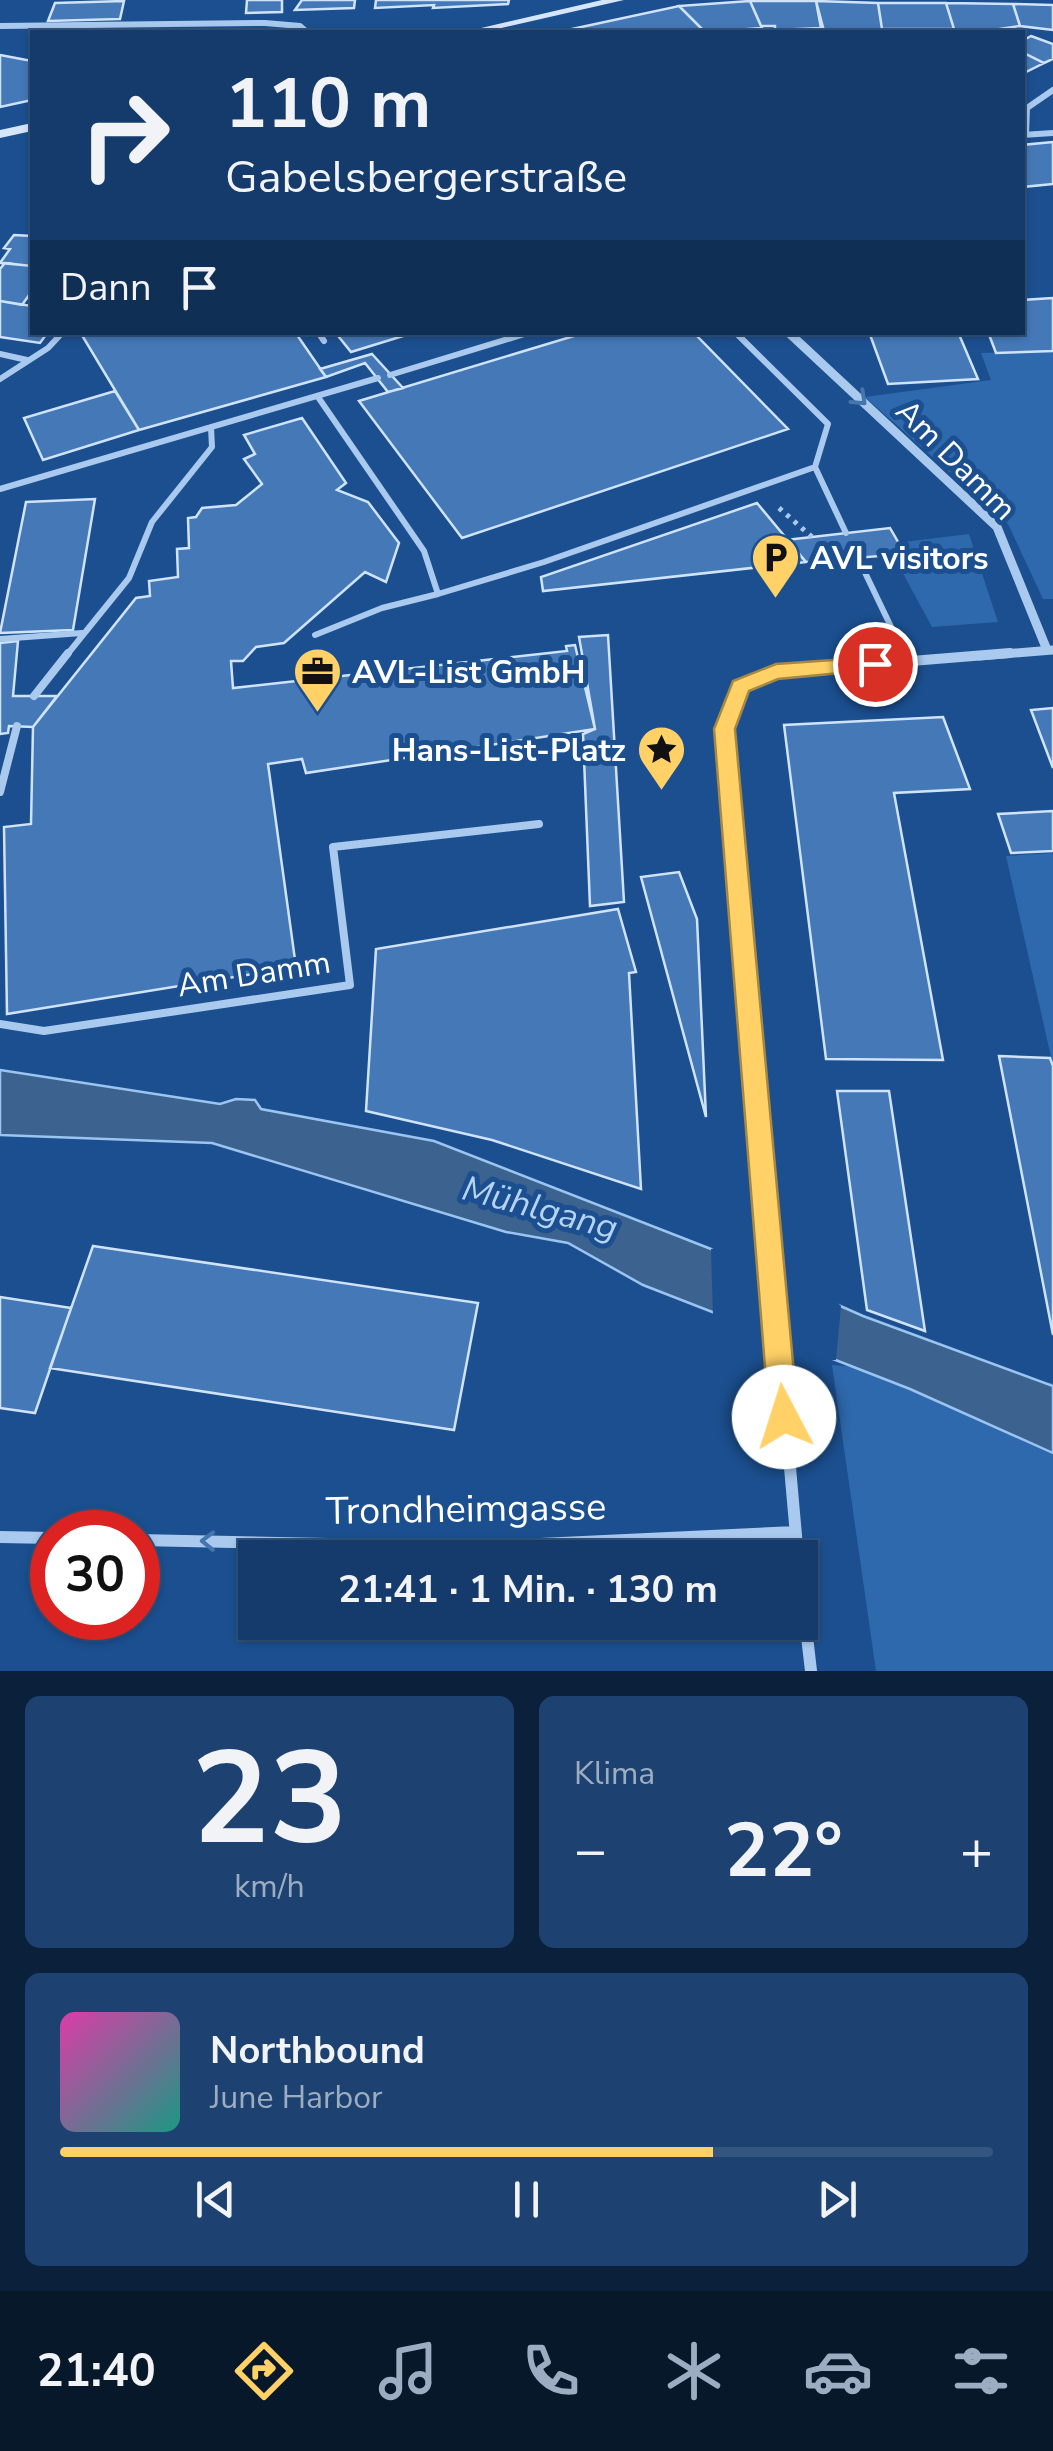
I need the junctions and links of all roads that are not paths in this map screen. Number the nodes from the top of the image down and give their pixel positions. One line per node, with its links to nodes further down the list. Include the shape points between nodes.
1 (618, 0): 4 (main road)
2 (0, 26): 3 (street, via 265,23)
3 (305, 30)
4 (479, 30)
5 (1053, 90): 6 (street)
6 (1025, 107)
7 (30, 127): 9 (main road)
8 (1053, 133): 10 (street)
9 (0, 134)
10 (1025, 134)
11 (61, 335): 18 (lane)
12 (320, 335): 16 (lane)
13 (520, 335): 19 (lane)
14 (739, 335): 24 (lane, via 828,424)
15 (791, 335): 32 (street, Am Damm, one-way to 32, via 997,527)
16 (324, 341)
17 (0, 354): 18 (lane)
18 (27, 360): 21 (lane)
19 (390, 374)
20 (378, 378): 22 (lane)
21 (0, 379)
22 (318, 397): 23 (lane); 28 (lane, via 424,551)
23 (211, 427): 25 (lane); 29 (lane, via 212,447 152,522 129,578)
24 (815, 467): 26 (lane); 28 (lane)
25 (0, 489)
26 (846, 533)
27 (858, 558): 33 (lane)
28 (438, 594): 30 (lane)
29 (82, 633): 31 (lane); 34 (lane)
30 (316, 635)
31 (0, 639)
32 (1050, 650): 33 (street)
33 (908, 662): 39 (street, via 776,672 740,686 724,729)
34 (34, 696)
35 (17, 726): 36 (lane)
36 (0, 792)
37 (539, 824): 38 (lane, Am Damm, via 333,846 350,985 44,1030)
38 (0, 1024)
39 (795, 1532): 42 (street, Trondheimgasse, one-way to 42, via 476,1547); 43 (street)
40 (0, 1537): 41 (street)
41 (30, 1538)
42 (160, 1540)
43 (796, 1540)
44 (807, 1640): 45 (street)
45 (811, 1671)

